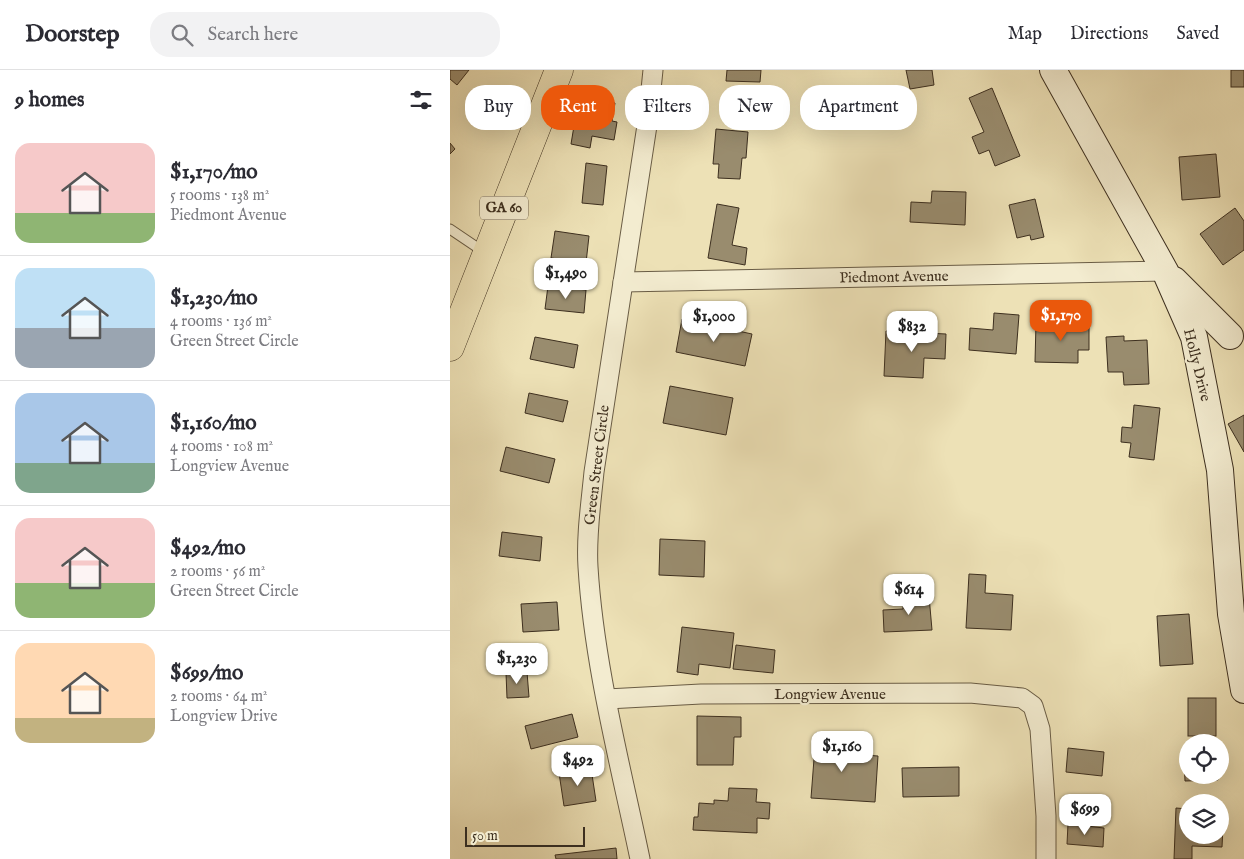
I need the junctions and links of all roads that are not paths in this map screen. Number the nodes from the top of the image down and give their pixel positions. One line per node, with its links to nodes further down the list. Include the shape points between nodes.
1 (559, 70): 5 (highway, GA 60)
2 (653, 70): 7 (street, Green Street Circle)
3 (1053, 70): 6 (street, Holly Drive)
4 (450, 229): 5 (lane)
5 (486, 253): 10 (highway, GA 60)
6 (1165, 271): 7 (street, Piedmont Avenue); 8 (street, Holly Drive); 9 (street)
7 (623, 282): 12 (street, Green Street Circle, via 594,472 588,566)
8 (1194, 337): 9 (street, via 1222,334); 11 (street, Holly Drive, via 1220,470 1231,614)
9 (1237, 342)
10 (450, 347)
11 (1244, 690)
12 (607, 699): 13 (street, Green Street Circle); 14 (street, Longview Avenue, via 701,694 970,693 1022,698 1033,706 1040,729)
13 (640, 859)
14 (1046, 859)

